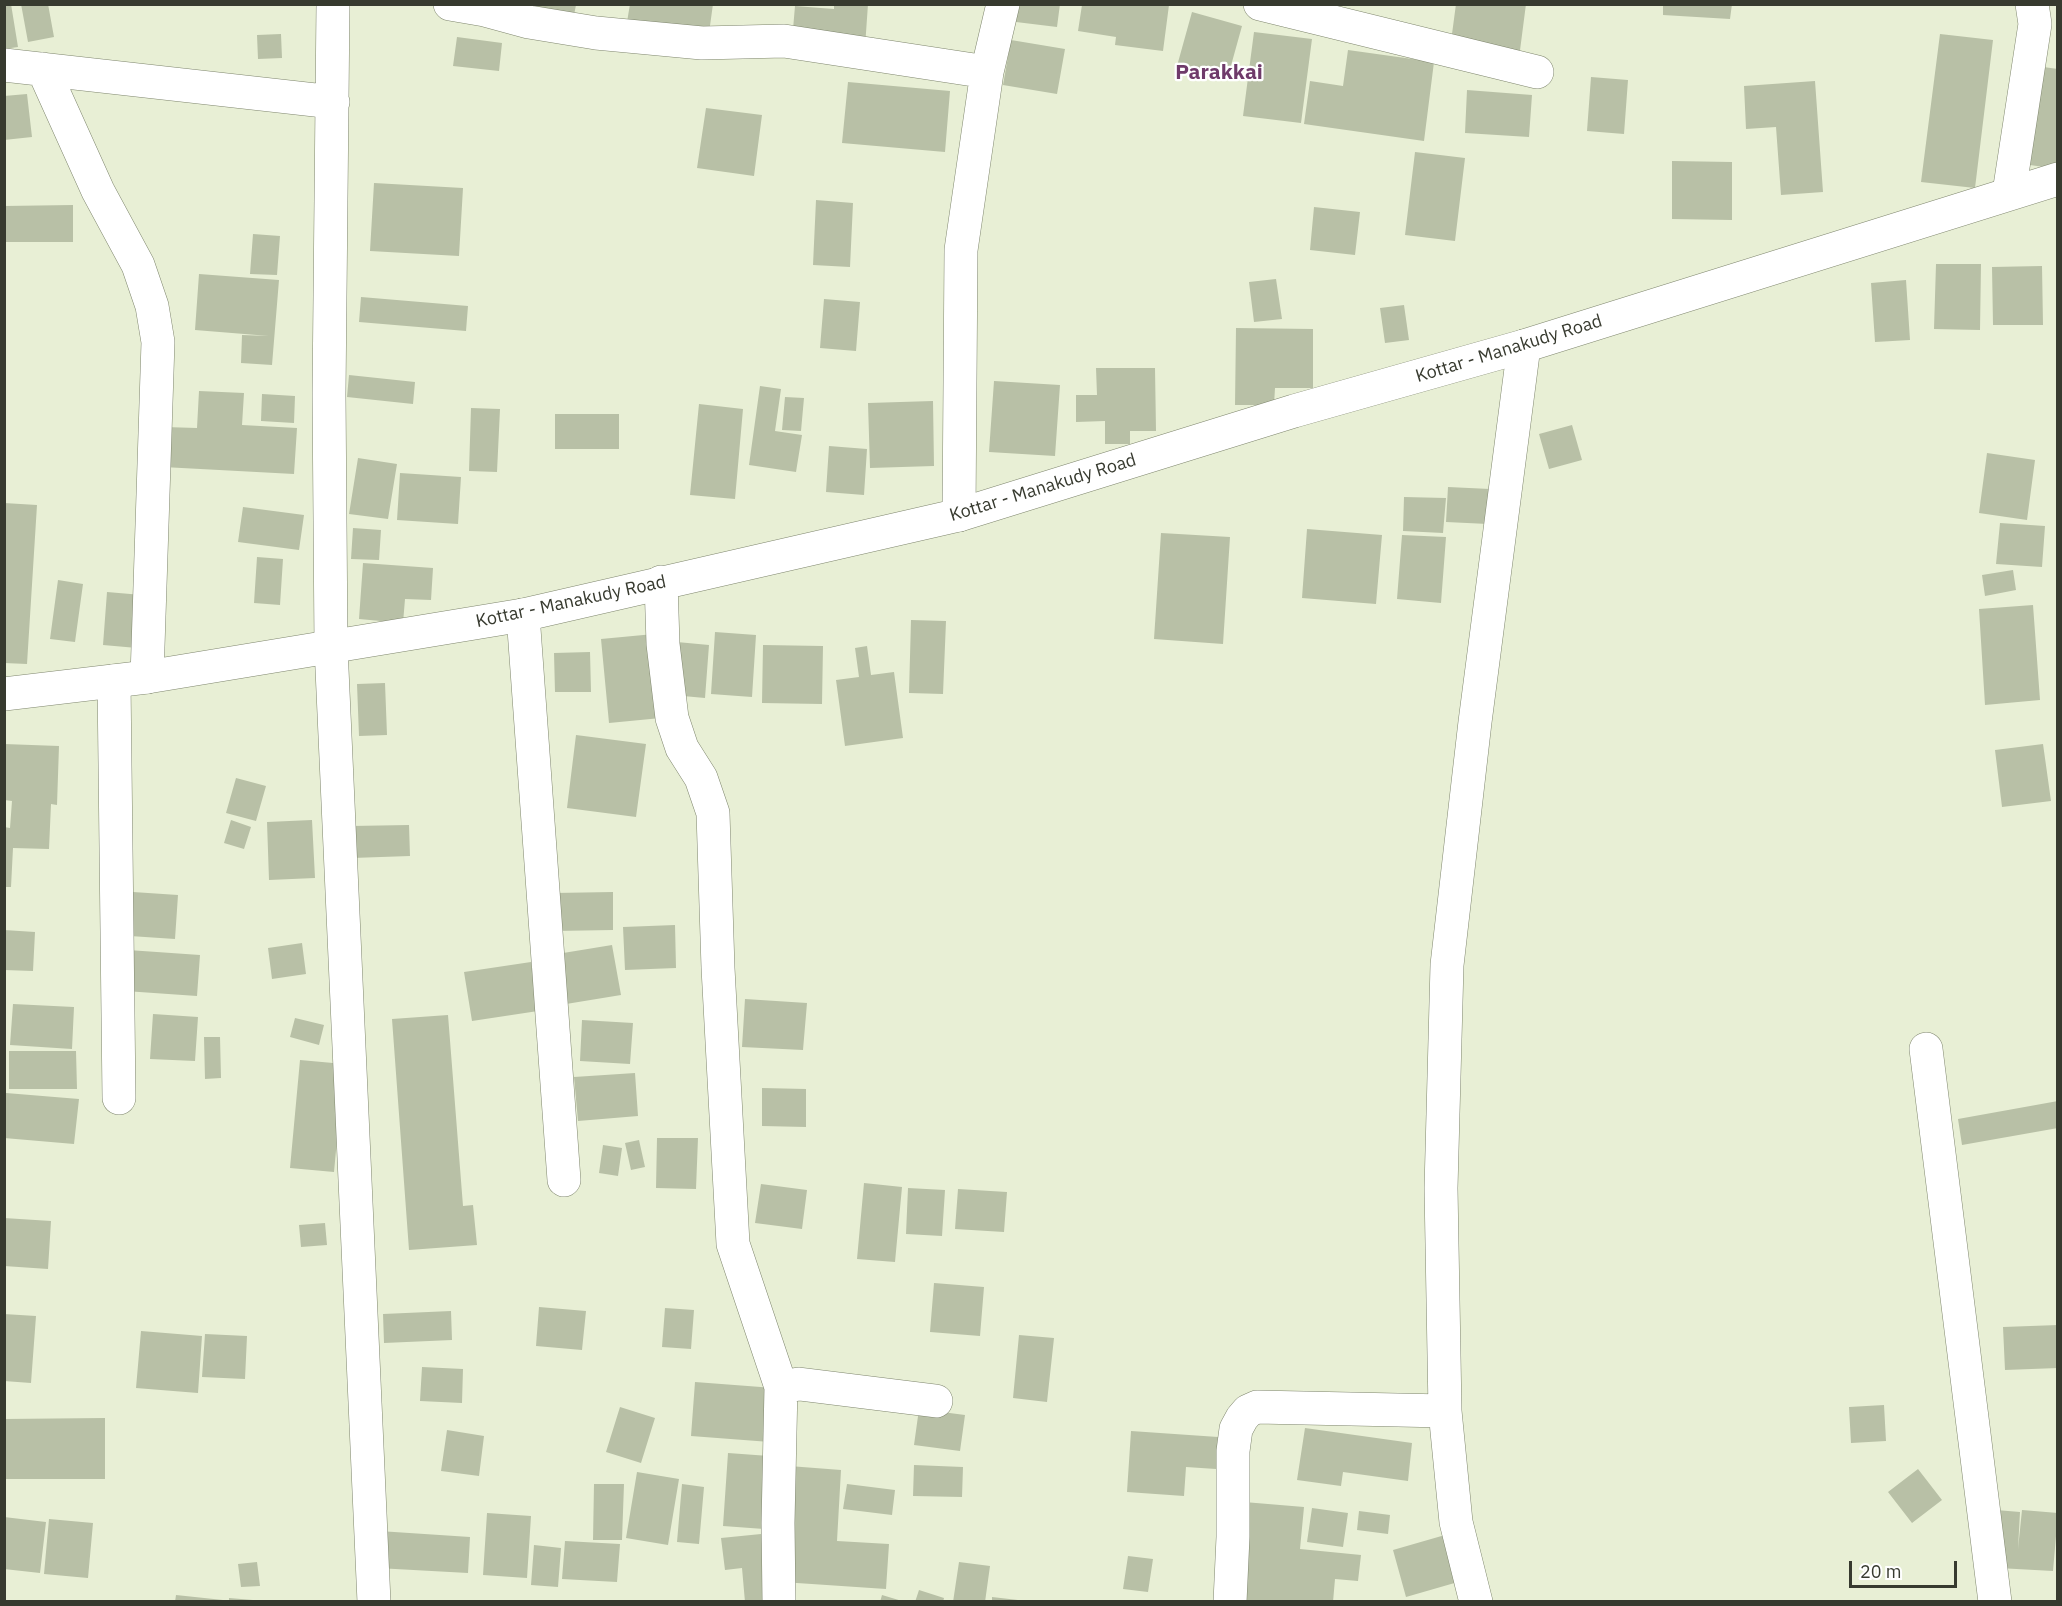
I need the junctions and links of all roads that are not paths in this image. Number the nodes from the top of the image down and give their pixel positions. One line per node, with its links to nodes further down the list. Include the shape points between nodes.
1 (333, 4): 10 (street)
2 (450, 4): 8 (street, via 596,33 702,43 784,41)
3 (1003, 4): 8 (street)
4 (1260, 4): 9 (street)
5 (2032, 4): 12 (street, via 2035,24)
6 (4, 65): 7 (street)
7 (43, 69): 10 (street); 18 (street, via 98,191 138,265 152,306 158,342)
8 (987, 72): 14 (street, via 961,250)
9 (1536, 72)
10 (333, 102): 17 (street)
11 (2058, 179): 12 (street, Kottar - Manakudy Road)
12 (2009, 193): 13 (street, Kottar - Manakudy Road)
13 (1524, 346): 14 (street, Kottar - Manakudy Road, via 1294,411); 26 (street, via 1447,965 1442,1188)
14 (959, 515): 15 (street, Kottar - Manakudy Road)
15 (661, 582): 16 (street, Kottar - Manakudy Road); 24 (street, via 663,645 672,718 713,813 733,1244)
16 (524, 615): 17 (street, Kottar - Manakudy Road); 23 (street)
17 (331, 647): 18 (street, Kottar - Manakudy Road); 27 (street)
18 (147, 677): 19 (street, Kottar - Manakudy Road)
19 (114, 681): 20 (street, Kottar - Manakudy Road); 22 (street)
20 (4, 694)
21 (1926, 1049): 31 (street)
22 (119, 1098)
23 (564, 1180)
24 (781, 1387): 25 (street, via 799,1384); 28 (street)
25 (936, 1401)
26 (1445, 1411): 29 (street, via 1257,1407 1248,1411 1236,1429 1233,1451); 30 (street, via 1456,1522)
27 (374, 1602)
28 (779, 1602)
29 (1230, 1602)
30 (1476, 1602)
31 (1995, 1602)

